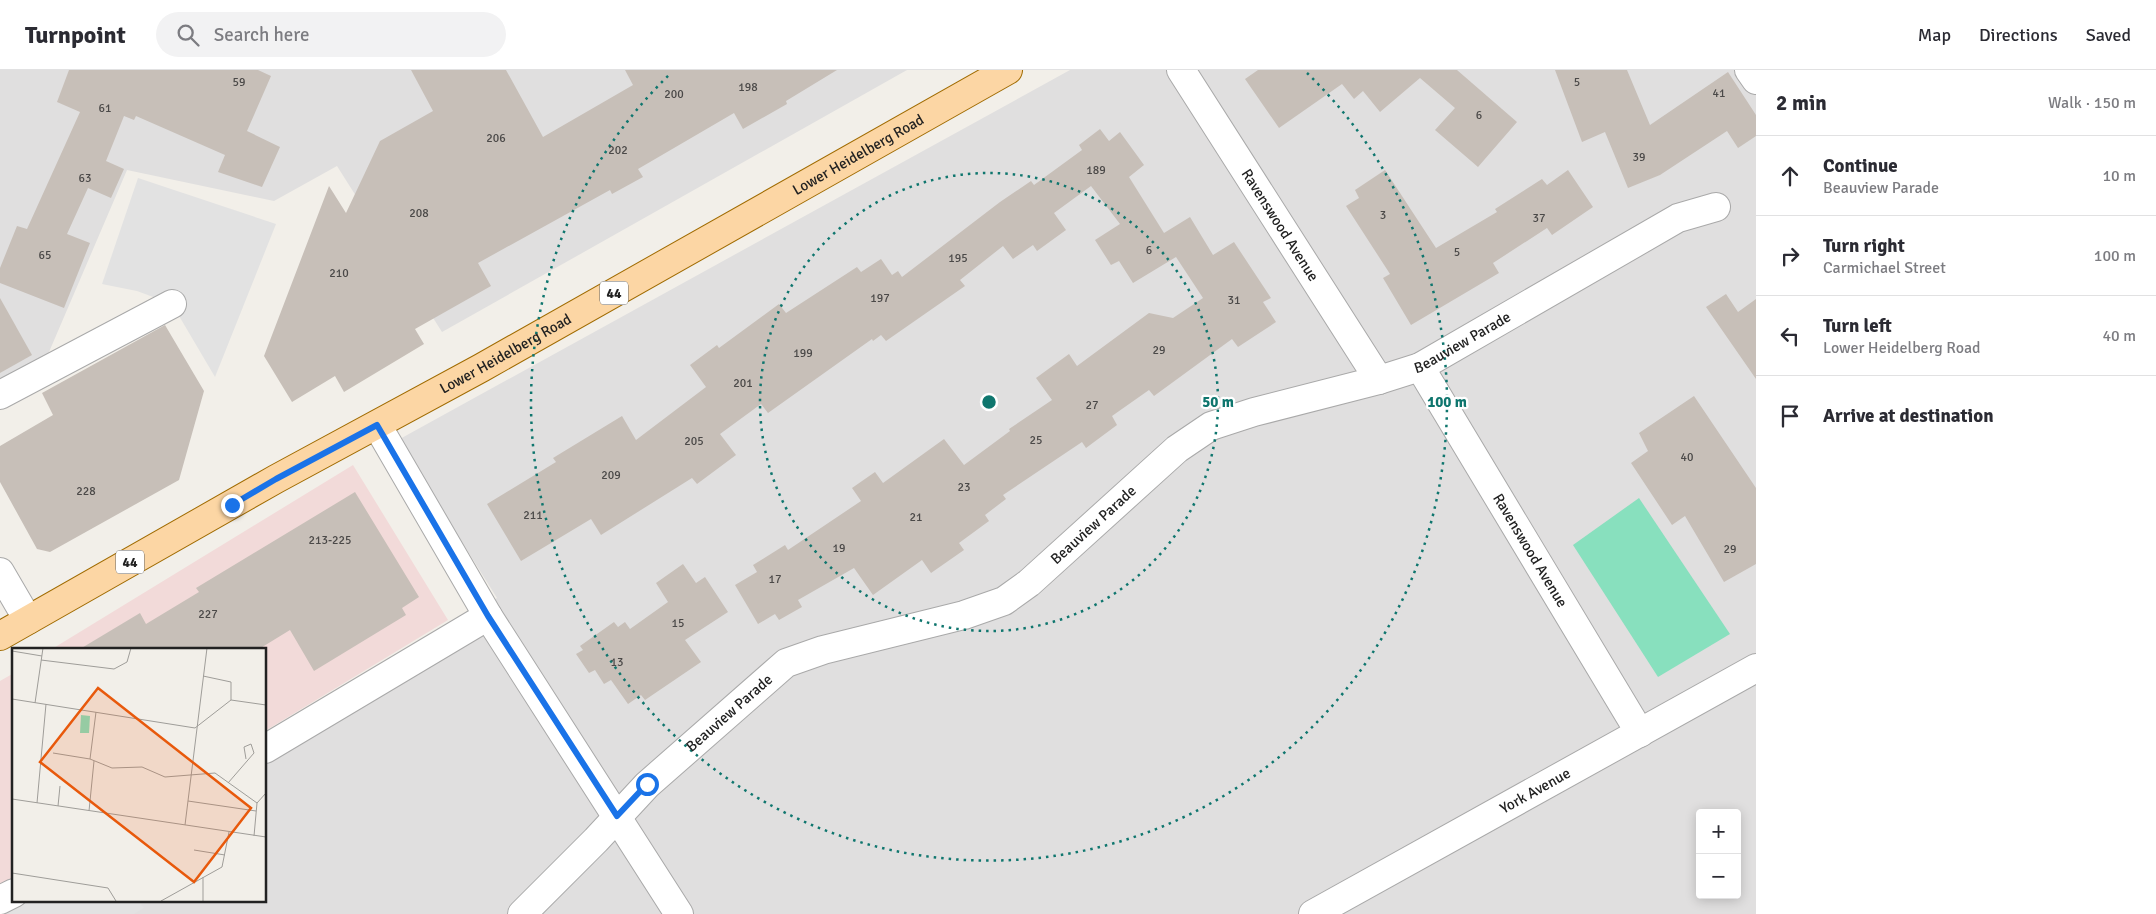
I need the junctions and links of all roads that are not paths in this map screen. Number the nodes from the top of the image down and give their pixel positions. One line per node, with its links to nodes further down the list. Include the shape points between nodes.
1 (1008, 70): 10 (main road, Lower Heidelberg Road / 44)
2 (1181, 70): 8 (street, Ravenswood Avenue)
3 (1749, 70): 4 (street)
4 (1756, 80)
5 (1716, 207): 7 (street, Beauview Parade, via 1678,218)
6 (172, 304): 9 (street)
7 (1420, 367): 8 (street, Beauview Parade); 16 (street, Ravenswood Avenue)
8 (1379, 380): 18 (street, Beauview Parade, via 1211,426 1177,449 1029,584 1004,601 964,615 823,650 786,663 647,784)
9 (0, 396)
10 (377, 425): 12 (street); 13 (main road, Lower Heidelberg Road / 44)
11 (0, 572): 13 (street)
12 (488, 616): 17 (street); 18 (street)
13 (28, 620): 14 (main road, Lower Heidelberg Road / 44)
14 (0, 636)
15 (1756, 668): 16 (street, York Avenue)
16 (1640, 733): 23 (street, York Avenue)
17 (266, 748)
18 (617, 816): 21 (street, Beauview Parade); 22 (street)
19 (12, 894): 20 (street)
20 (0, 900)
21 (522, 914)
22 (678, 914)
23 (1314, 914)

